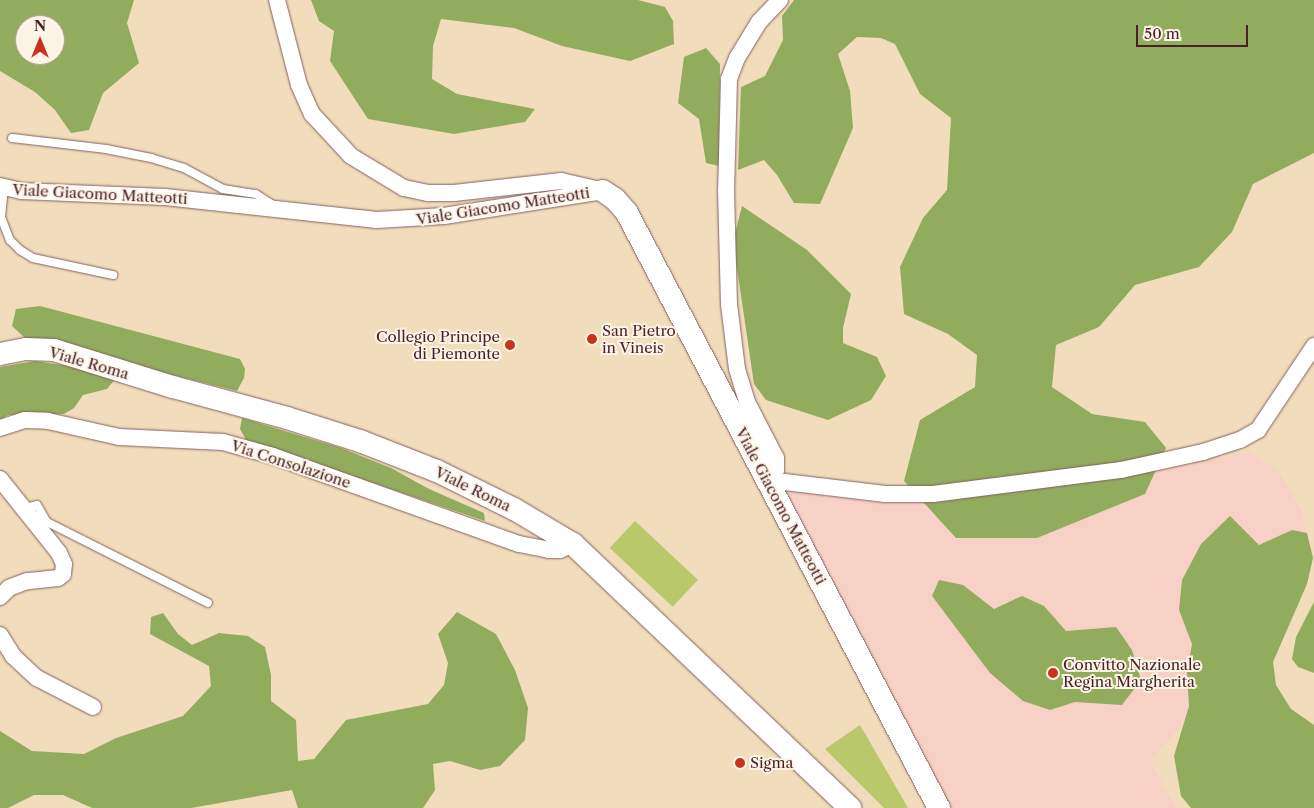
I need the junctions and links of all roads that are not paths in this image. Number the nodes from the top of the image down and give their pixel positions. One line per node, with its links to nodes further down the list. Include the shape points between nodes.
1 (277, 0): 5 (street, via 299,85 312,114 351,156 404,188 428,193 454,193 561,181)
2 (780, 0): 12 (street, via 759,22 737,58 729,79 726,190 729,304 737,369 748,404 776,458 776,470)
3 (12, 138): 6 (lane, via 151,158 184,168 223,189 256,194)
4 (2, 187): 6 (street, Viale Giacomo Matteotti, via 57,194 116,193); 7 (lane, via 1,217 10,240 20,250 33,258)
5 (603, 191): 6 (street, Viale Giacomo Matteotti, via 409,220 377,220); 12 (street, Viale Giacomo Matteotti, via 616,199 627,213)
6 (280, 208)
7 (113, 275)
8 (1314, 346): 12 (street, via 1258,430 1240,440 1203,452 1121,470 933,494 885,494)
9 (0, 354): 14 (street, Viale Roma, via 26,349 54,350 360,441 437,471 514,509)
10 (0, 428): 14 (street, Via Consolazione, via 26,420 48,421 119,437 223,442 273,456 519,544 550,550 560,550)
11 (0, 479): 13 (street)
12 (768, 480): 20 (street, Viale Giacomo Matteotti)
13 (24, 508): 15 (street, via 60,553 63,574 9,588); 16 (lane, via 37,505 47,522)
14 (573, 544): 19 (street, Viale Roma)
15 (0, 597)
16 (208, 603)
17 (0, 635): 18 (street, via 13,656 38,678)
18 (93, 707)
19 (850, 808)
20 (939, 808)

